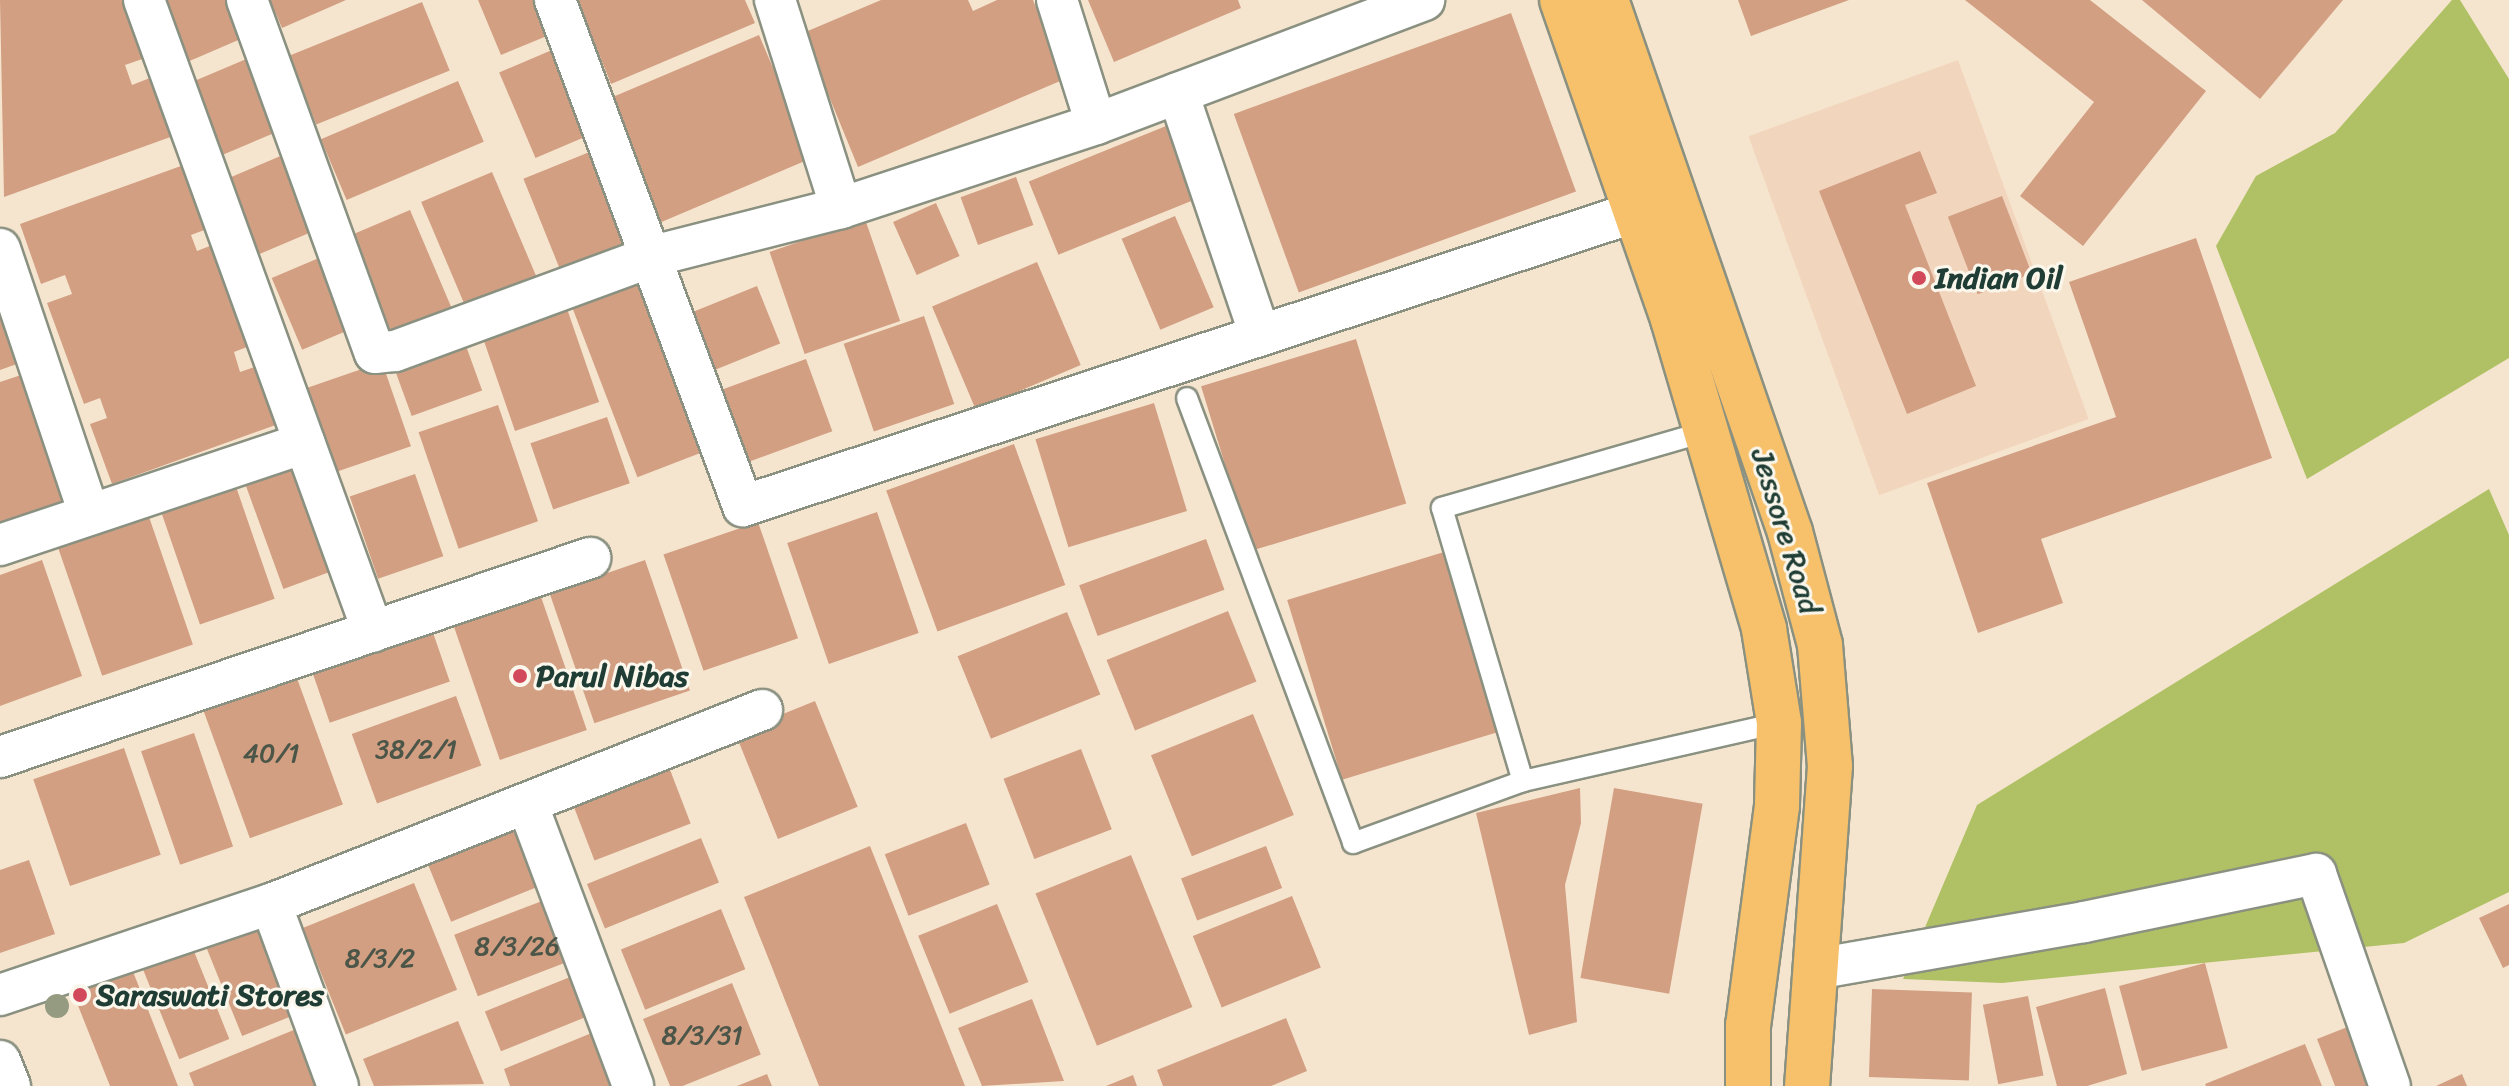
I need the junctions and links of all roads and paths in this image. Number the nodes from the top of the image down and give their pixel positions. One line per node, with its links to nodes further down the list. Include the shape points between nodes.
1 (144, 0): 18 (street)
2 (247, 0): 14 (street, via 375,353 395,351)
3 (555, 0): 14 (street)
4 (775, 0): 11 (street)
5 (1057, 0): 10 (street)
6 (1424, 0): 9 (street)
7 (1562, 0): 12 (main road, Jessore Road)
8 (1606, 0): 29 (main road, Jessore Road, via 1790,532 1820,645 1830,766)
9 (1178, 93): 10 (street); 15 (street)
10 (1096, 124): 11 (street)
11 (841, 208): 14 (street)
12 (1635, 212): 15 (street); 17 (main road, Jessore Road)
13 (0, 249): 19 (street)
14 (653, 256): 15 (street, via 743,506)
15 (1260, 335)
16 (1187, 398): 26 (lane, via 1353,843)
17 (1708, 431): 24 (main road, Jessore Road, via 1764,629); 26 (lane, via 1442,508)
18 (304, 443): 19 (street); 22 (street)
19 (89, 514): 20 (street)
20 (0, 545)
21 (590, 558): 22 (street)
22 (373, 632): 25 (street)
23 (762, 710): 27 (street)
24 (1779, 723): 26 (lane); 35 (main road, Jessore Road, via 1777,806 1748,1025)
25 (0, 757)
26 (1523, 781)
27 (528, 806): 28 (street); 34 (street)
28 (271, 904): 30 (street); 33 (street)
29 (1815, 969): 36 (main road, Jessore Road); 37 (street, via 2316,874)
30 (0, 995)
31 (0, 1061): 32 (street)
32 (10, 1086)
33 (338, 1086)
34 (633, 1086)
35 (1748, 1086)
36 (1807, 1086)
37 (2390, 1086)

